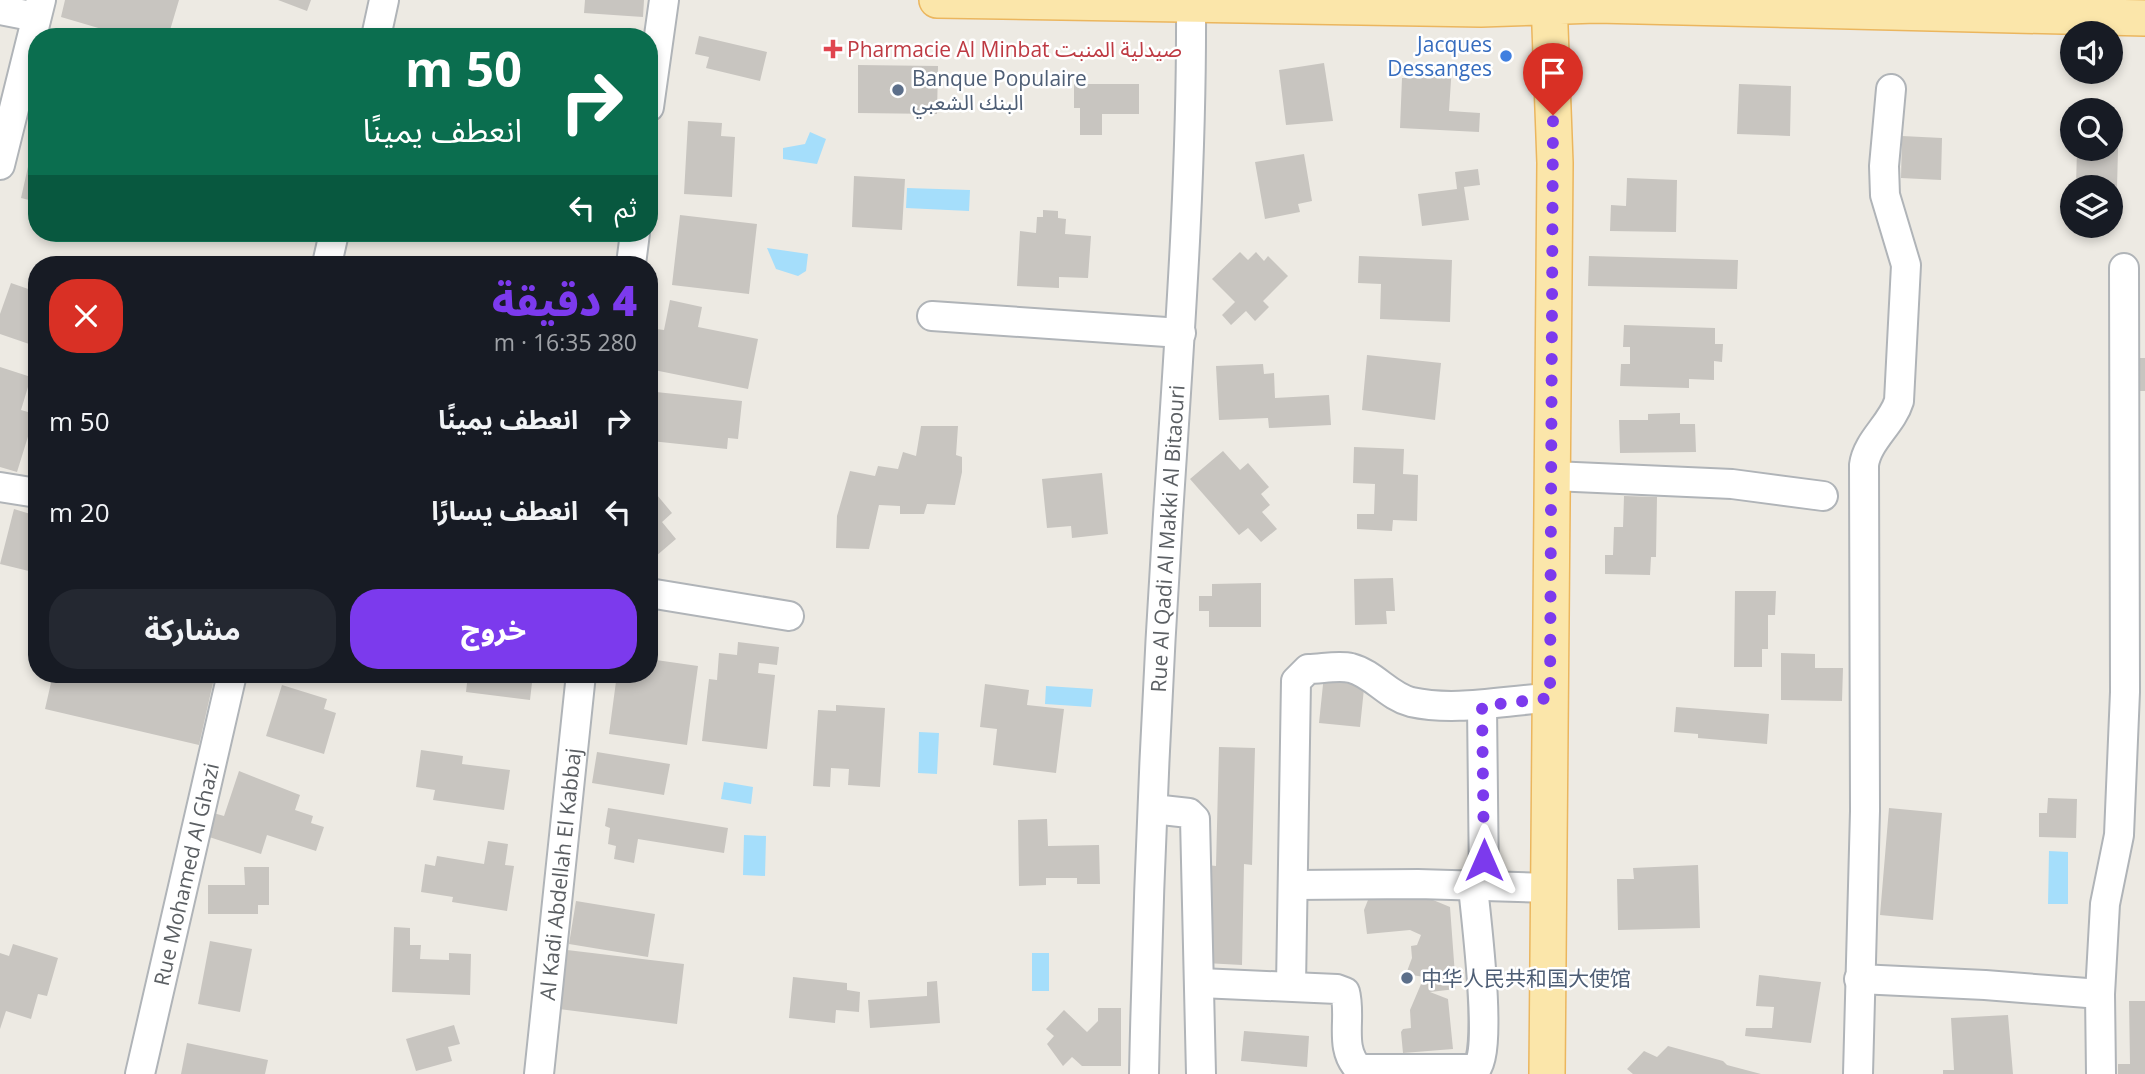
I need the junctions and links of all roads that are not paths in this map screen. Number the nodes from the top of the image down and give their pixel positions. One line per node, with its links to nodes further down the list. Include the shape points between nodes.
1 (384, 0): 11 (street)
2 (664, 0): 12 (street)
3 (937, 0): 5 (main road)
4 (1549, 3): 5 (main road); 6 (main road); 19 (main road, via 1555,163)
5 (1191, 5): 18 (street, Rue Al Qadi Al Makki Al Bitaouri, via 1191,123)
6 (1820, 6): 9 (main road)
7 (38, 9): 8 (street); 10 (street)
8 (0, 10)
9 (2145, 18)
10 (33, 28)
11 (378, 28)
12 (658, 43)
13 (28, 50): 15 (street)
14 (1891, 89): 33 (street, via 1885,195 1904,253 1905,296 1899,401 1893,417 1866,453 1864,465 1865,811)
15 (0, 165)
16 (2124, 268): 36 (street, via 2122,774 2119,835 2105,904)
17 (932, 316): 18 (street)
18 (1181, 333): 29 (street, Rue Al Qadi Al Makki Al Bitaouri)
19 (1553, 476): 22 (street, via 1732,484); 27 (main road)
20 (0, 487): 21 (street)
21 (28, 492)
22 (1823, 496)
23 (658, 594): 24 (street)
24 (789, 616)
25 (231, 683): 37 (street, Rue Mohamed Al Ghazi)
26 (580, 683): 38 (street, Al Kadi Abdellah El Kabbaj)
27 (1550, 698): 28 (street); 32 (main road)
28 (1482, 706): 30 (street, via 1400,699 1349,667 1308,670 1296,681); 31 (street)
29 (1153, 808): 34 (street, via 1189,813 1195,819); 39 (street, Rue Al Qadi Al Makki Al Bitaouri)
30 (1294, 886): 31 (street); 35 (street)
31 (1479, 886): 32 (street); 35 (street, via 1483,1031 1481,1063 1476,1069 1359,1069 1347,1048 1349,1005 1345,992)
32 (1550, 888): 41 (main road)
33 (1859, 979): 36 (street); 42 (street)
34 (1200, 983): 35 (street); 40 (street)
35 (1292, 986)
36 (2100, 994): 43 (street)
37 (140, 1074)
38 (539, 1074)
39 (1144, 1074)
40 (1200, 1074)
41 (1547, 1074)
42 (1858, 1074)
43 (2101, 1074)

